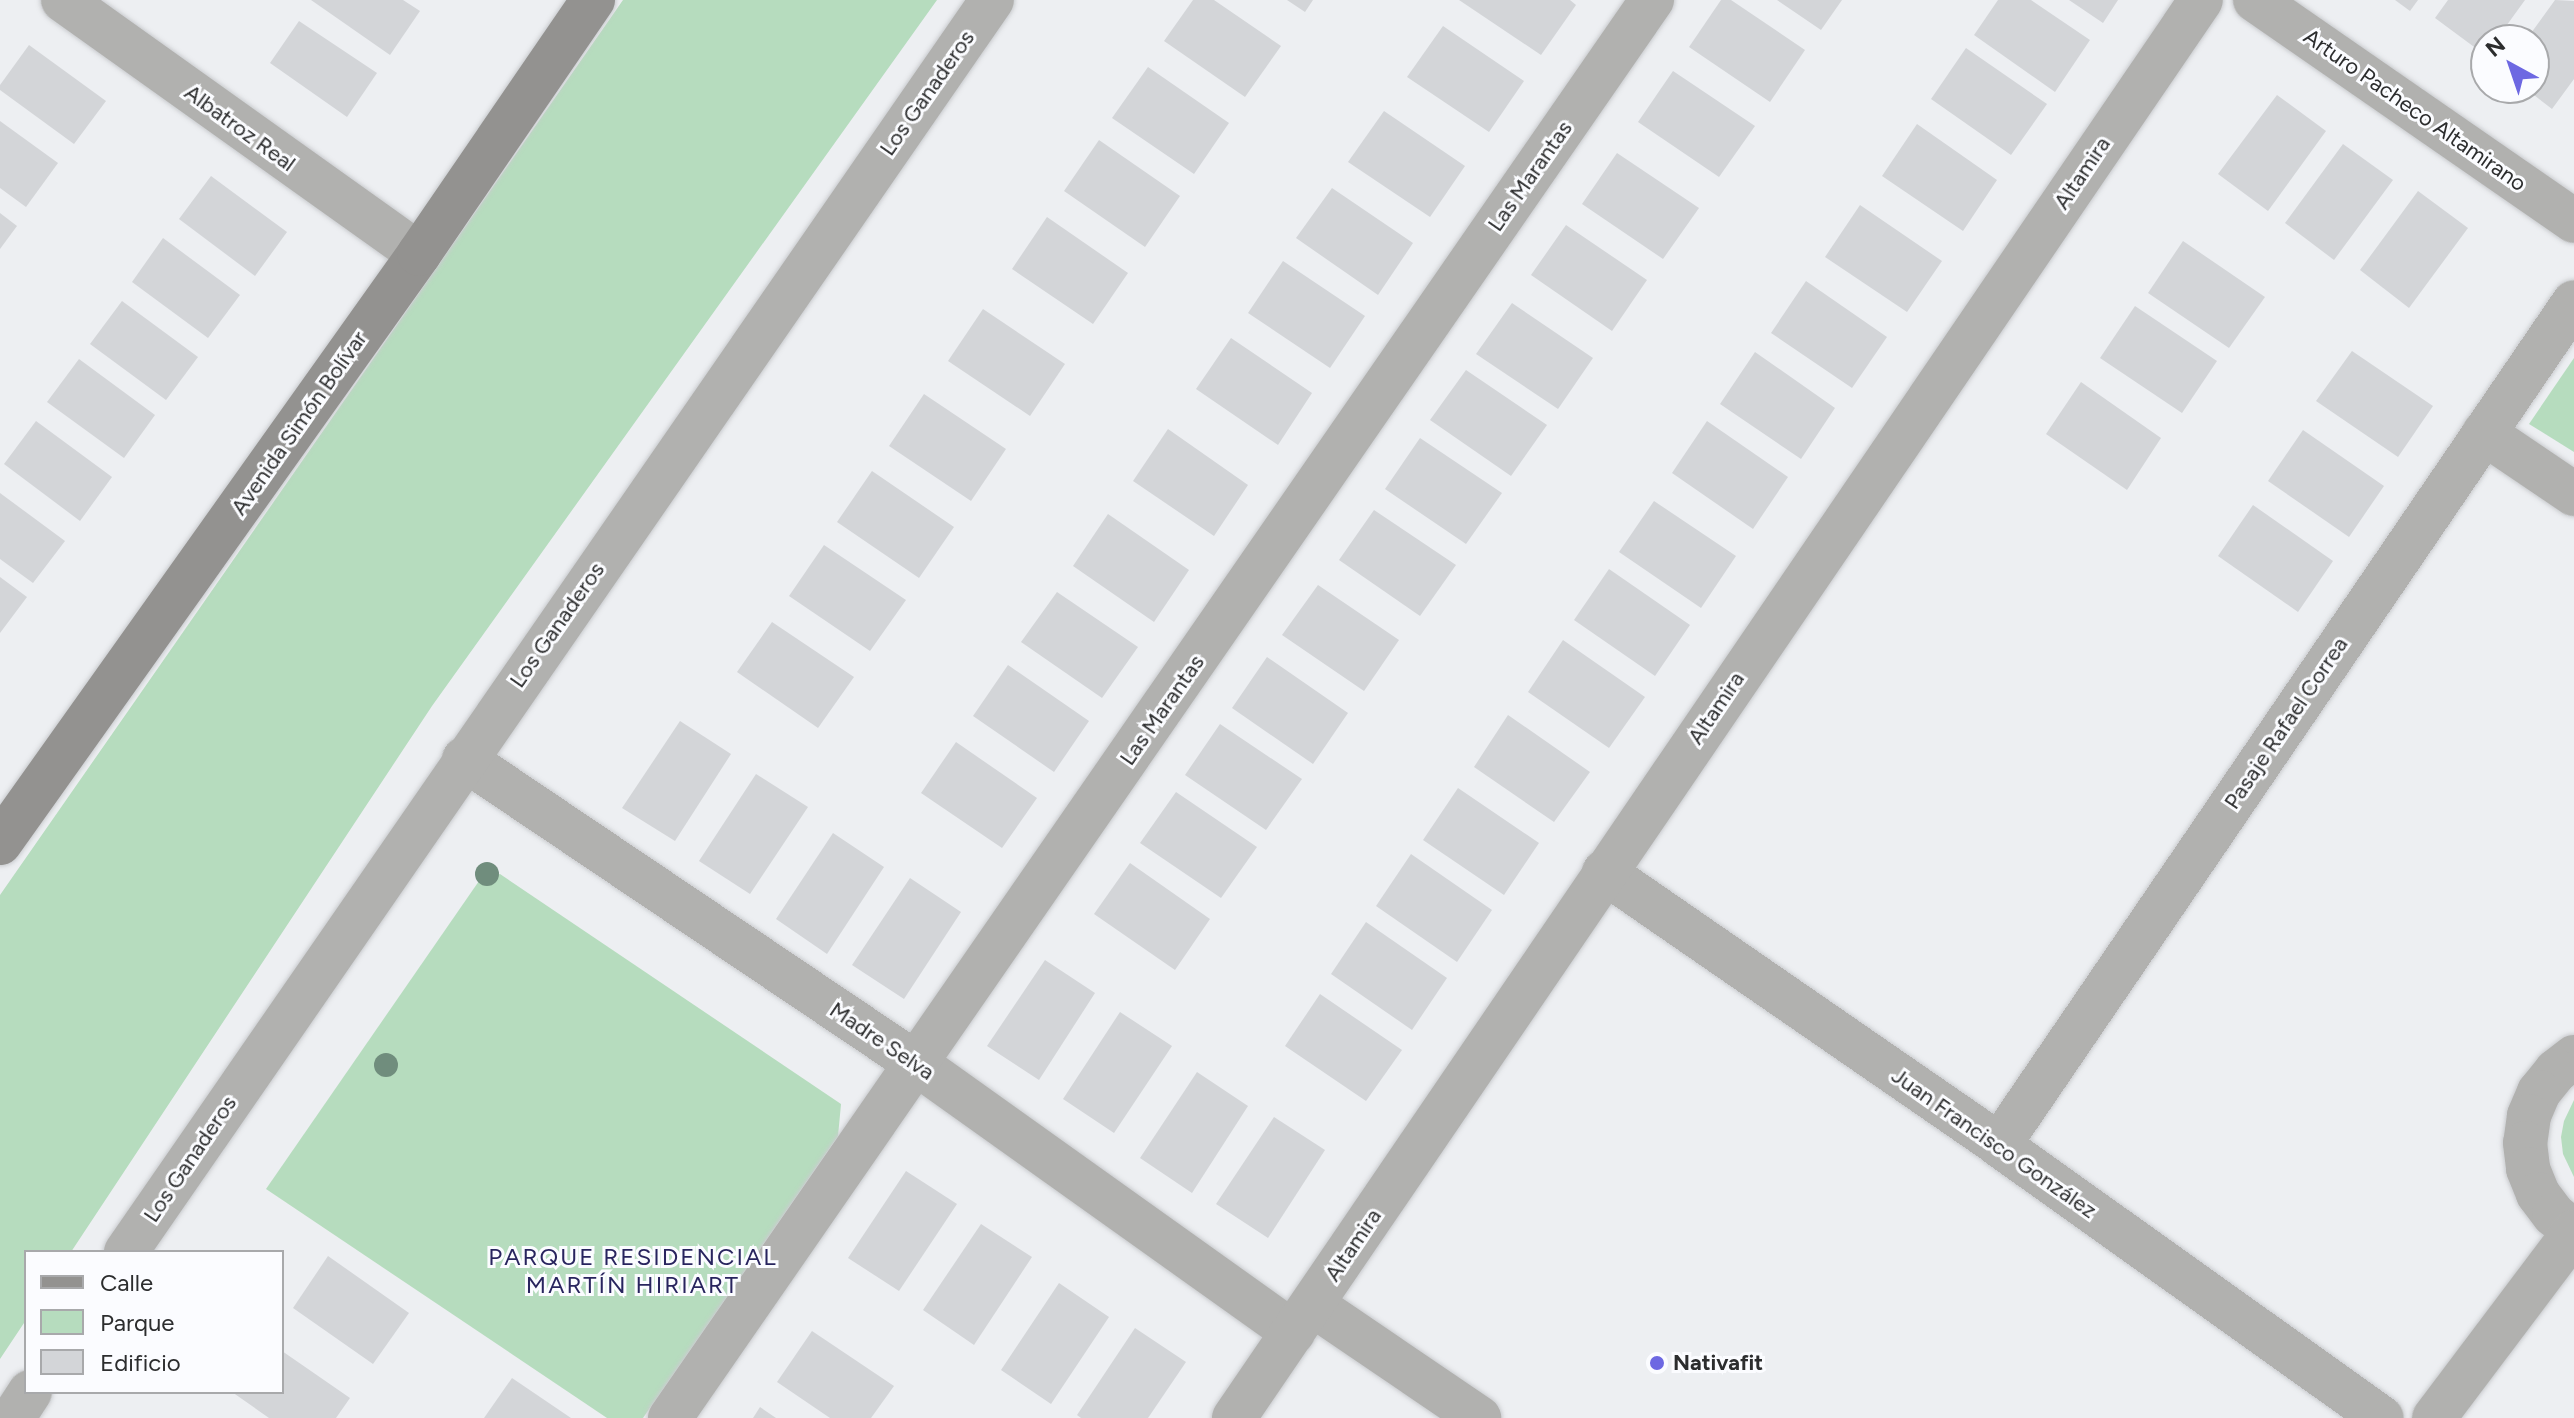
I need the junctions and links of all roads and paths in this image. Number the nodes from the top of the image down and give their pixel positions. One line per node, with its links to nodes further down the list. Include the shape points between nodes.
1 (63, 0): 8 (street, Albatroz Real)
2 (593, 0): 8 (street, Avenida Simón Bolívar)
3 (992, 0): 12 (street, Los Ganaderos)
4 (1652, 0): 16 (street, Las Marantas)
5 (2201, 0): 14 (street, Altamira)
6 (2255, 0): 7 (street, Arturo Pacheco Altamirano)
7 (2574, 221)
8 (419, 254): 13 (street, Avenida Simón Bolívar)
9 (2574, 302): 10 (street, Pasaje Rafael Correa)
10 (2484, 433): 11 (street); 17 (street, Pasaje Rafael Correa)
11 (2574, 494)
12 (464, 759): 16 (street, Madre Selva); 19 (street, Los Ganaderos)
13 (0, 843)
14 (1604, 872): 17 (street, Juan Francisco González); 20 (street, Altamira)
15 (2574, 1057): 18 (street, via 2539,1092 2525,1143 2538,1194)
16 (917, 1064): 20 (street, Madre Selva); 23 (street, Las Marantas)
17 (1999, 1145): 26 (street, Juan Francisco González)
18 (2574, 1232): 27 (street)
19 (127, 1250)
20 (1303, 1319): 24 (street, Altamira); 25 (street, Madre Selva)
21 (29, 1394): 22 (street)
22 (13, 1418)
23 (670, 1418)
24 (1234, 1418)
25 (1479, 1418)
26 (2382, 1418)
27 (2434, 1418)

